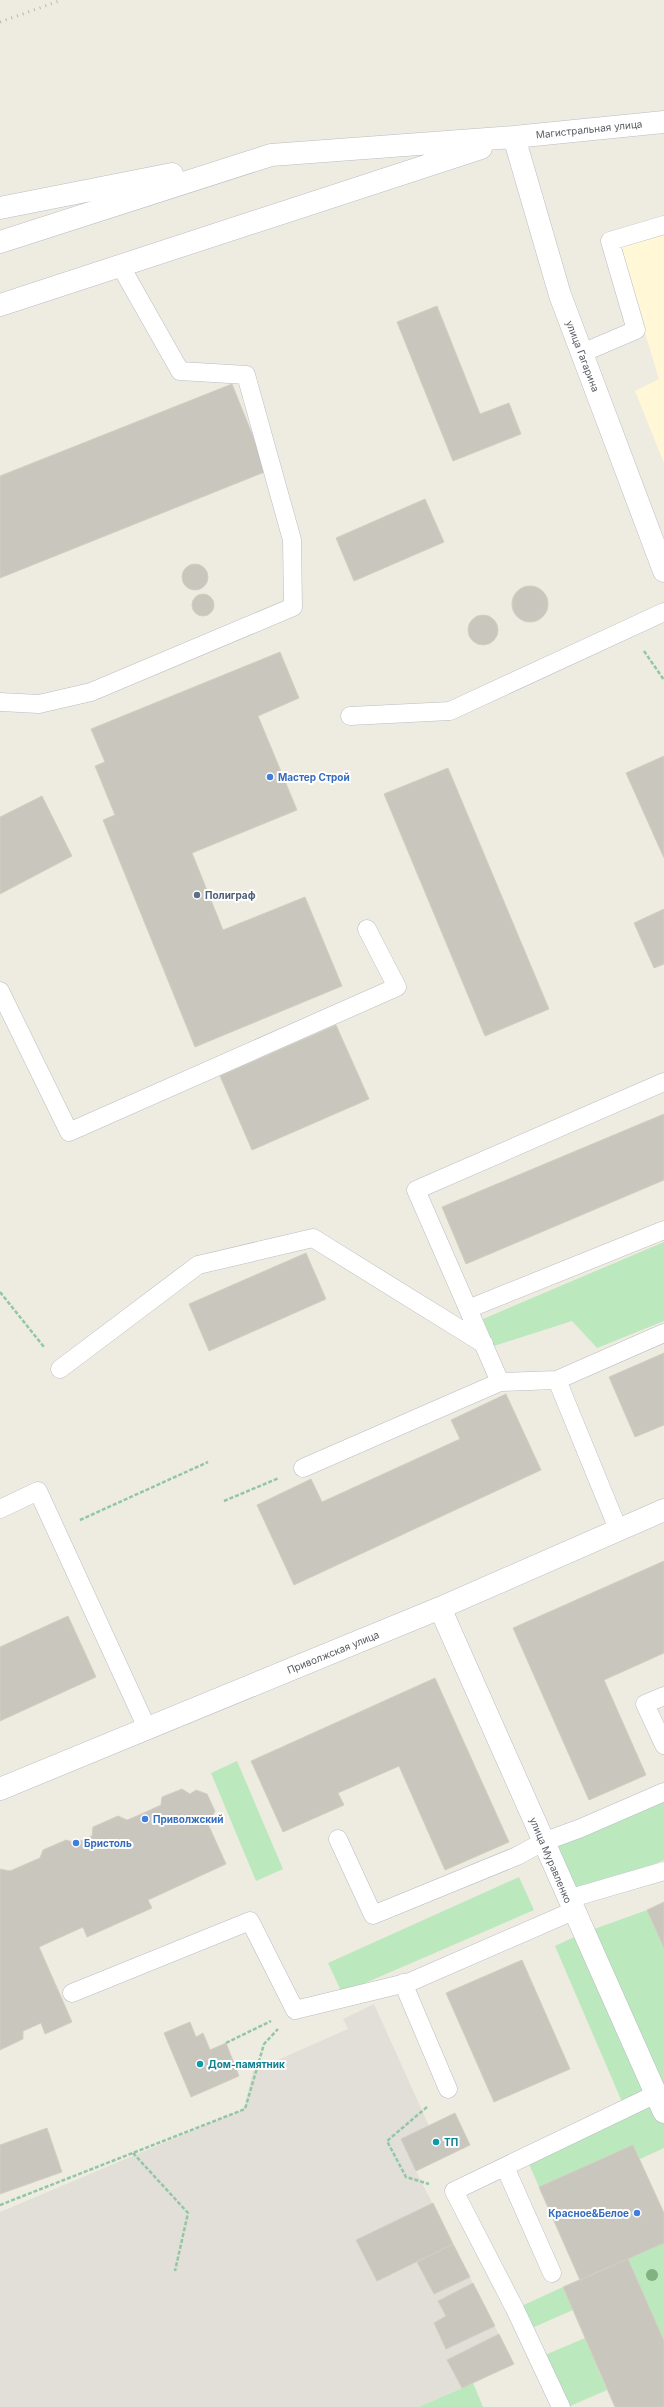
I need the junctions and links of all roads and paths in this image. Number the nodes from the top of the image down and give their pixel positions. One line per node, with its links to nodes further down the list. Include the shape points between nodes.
1 (664, 122): 2 (street, Магистральная улица)
2 (514, 137): 3 (street); 7 (street); 9 (street, улица Гагарина, via 560,295)
3 (271, 155): 4 (street); 6 (street)
4 (0, 208)
5 (664, 225): 9 (lane, via 610,241 636,330)
6 (0, 242)
7 (120, 265): 8 (street); 14 (lane, via 180,372 246,375 292,540 293,607 91,692 39,704)
8 (0, 305)
9 (582, 353): 10 (street, улица Гагарина)
10 (664, 571)
11 (664, 612): 12 (lane)
12 (629, 628): 13 (path); 15 (lane, via 450,711)
13 (664, 680)
14 (0, 702)
15 (350, 716)
16 (367, 930): 17 (lane, via 397,987 69,1132)
17 (0, 991)
18 (664, 1082): 21 (lane, via 416,1190)
19 (664, 1230): 21 (lane)
20 (0, 1290): 24 (path)
21 (468, 1309): 23 (lane)
22 (664, 1333): 25 (lane)
23 (484, 1344): 24 (lane, via 313,1238 198,1265); 26 (lane)
24 (60, 1369)
25 (557, 1380): 26 (lane); 32 (lane)
26 (500, 1382): 28 (lane)
27 (208, 1462): 33 (path)
28 (303, 1468): 29 (path)
29 (224, 1501)
30 (0, 1509): 33 (lane, via 38,1491)
31 (664, 1510): 32 (street, Приволжская улица)
32 (618, 1529): 34 (street, Приволжская улица)
33 (56, 1530): 36 (lane)
34 (440, 1608): 36 (street, Приволжская улица); 41 (street, улица Муравленко)
35 (664, 1696): 37 (lane, via 645,1704)
36 (147, 1728): 38 (street, Приволжская улица)
37 (664, 1744)
38 (0, 1789)
39 (664, 1792): 41 (lane)
40 (338, 1839): 41 (lane, via 373,1915 517,1856)
41 (543, 1842): 43 (street, улица Муравленко)
42 (664, 1871): 43 (lane)
43 (570, 1905): 44 (lane); 49 (street, улица Муравленко)
44 (403, 1984): 46 (lane); 48 (lane)
45 (72, 1993): 46 (lane, via 250,1921)
46 (295, 2010): 47 (path); 50 (path, via 264,2044 245,2109)
47 (226, 2044)
48 (448, 2089): 52 (path, via 387,2141 406,2177)
49 (660, 2103): 51 (lane)
50 (133, 2153): 53 (path); 54 (path, via 188,2213)
51 (505, 2167): 52 (lane); 55 (lane)
52 (454, 2191): 56 (lane, via 515,2309)
53 (0, 2205)
54 (175, 2271)
55 (552, 2273)
56 (561, 2407)

